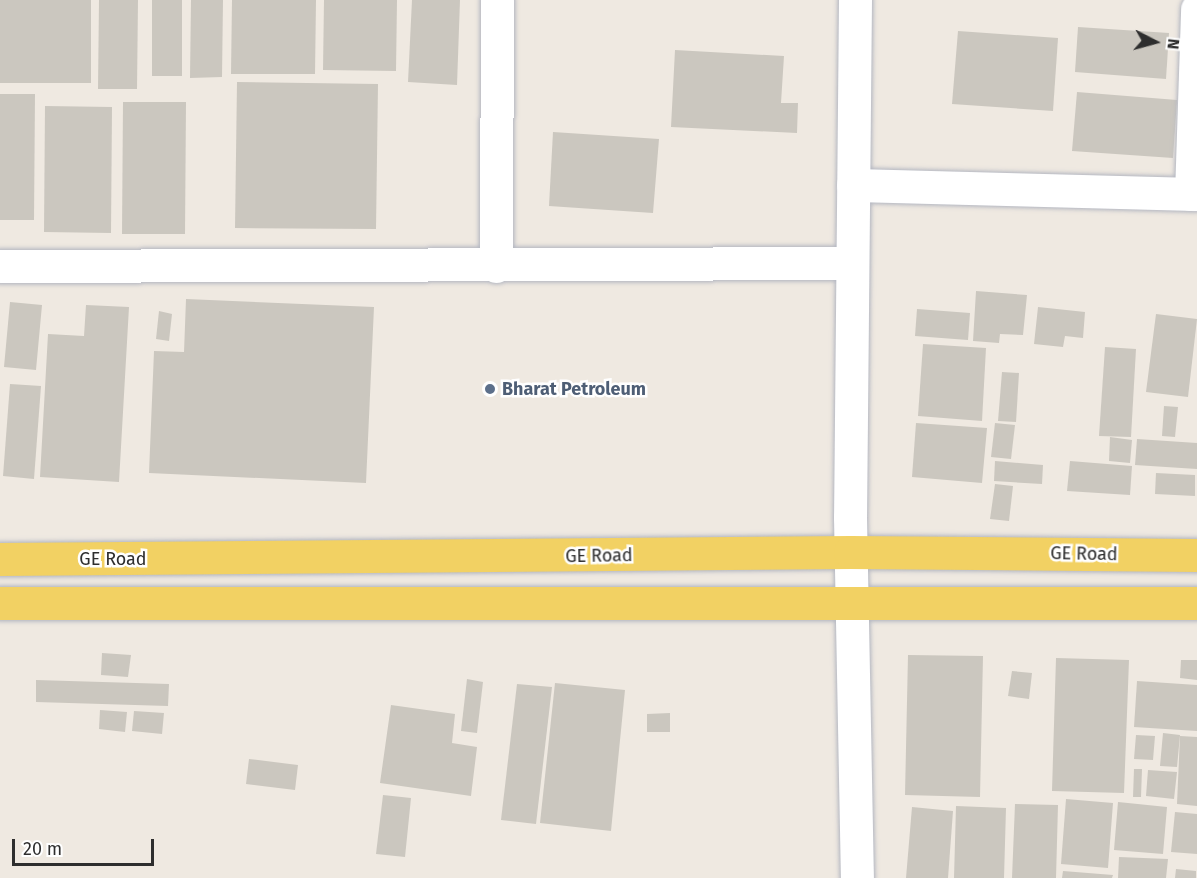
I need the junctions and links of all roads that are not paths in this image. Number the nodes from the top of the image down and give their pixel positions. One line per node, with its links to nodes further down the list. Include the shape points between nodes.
1 (496, 0): 8 (street)
2 (855, 0): 4 (street)
3 (1197, 9): 5 (street)
4 (853, 185): 5 (street); 6 (street)
5 (1194, 194)
6 (852, 263): 8 (street); 9 (street)
7 (0, 266): 8 (street)
8 (496, 266)
9 (850, 552): 10 (main road, GE Road); 11 (main road, GE Road); 12 (street)
10 (1197, 555)
11 (0, 559)
12 (852, 601): 13 (main road); 14 (main road); 15 (street)
13 (0, 603)
14 (1197, 603)
15 (857, 878)

